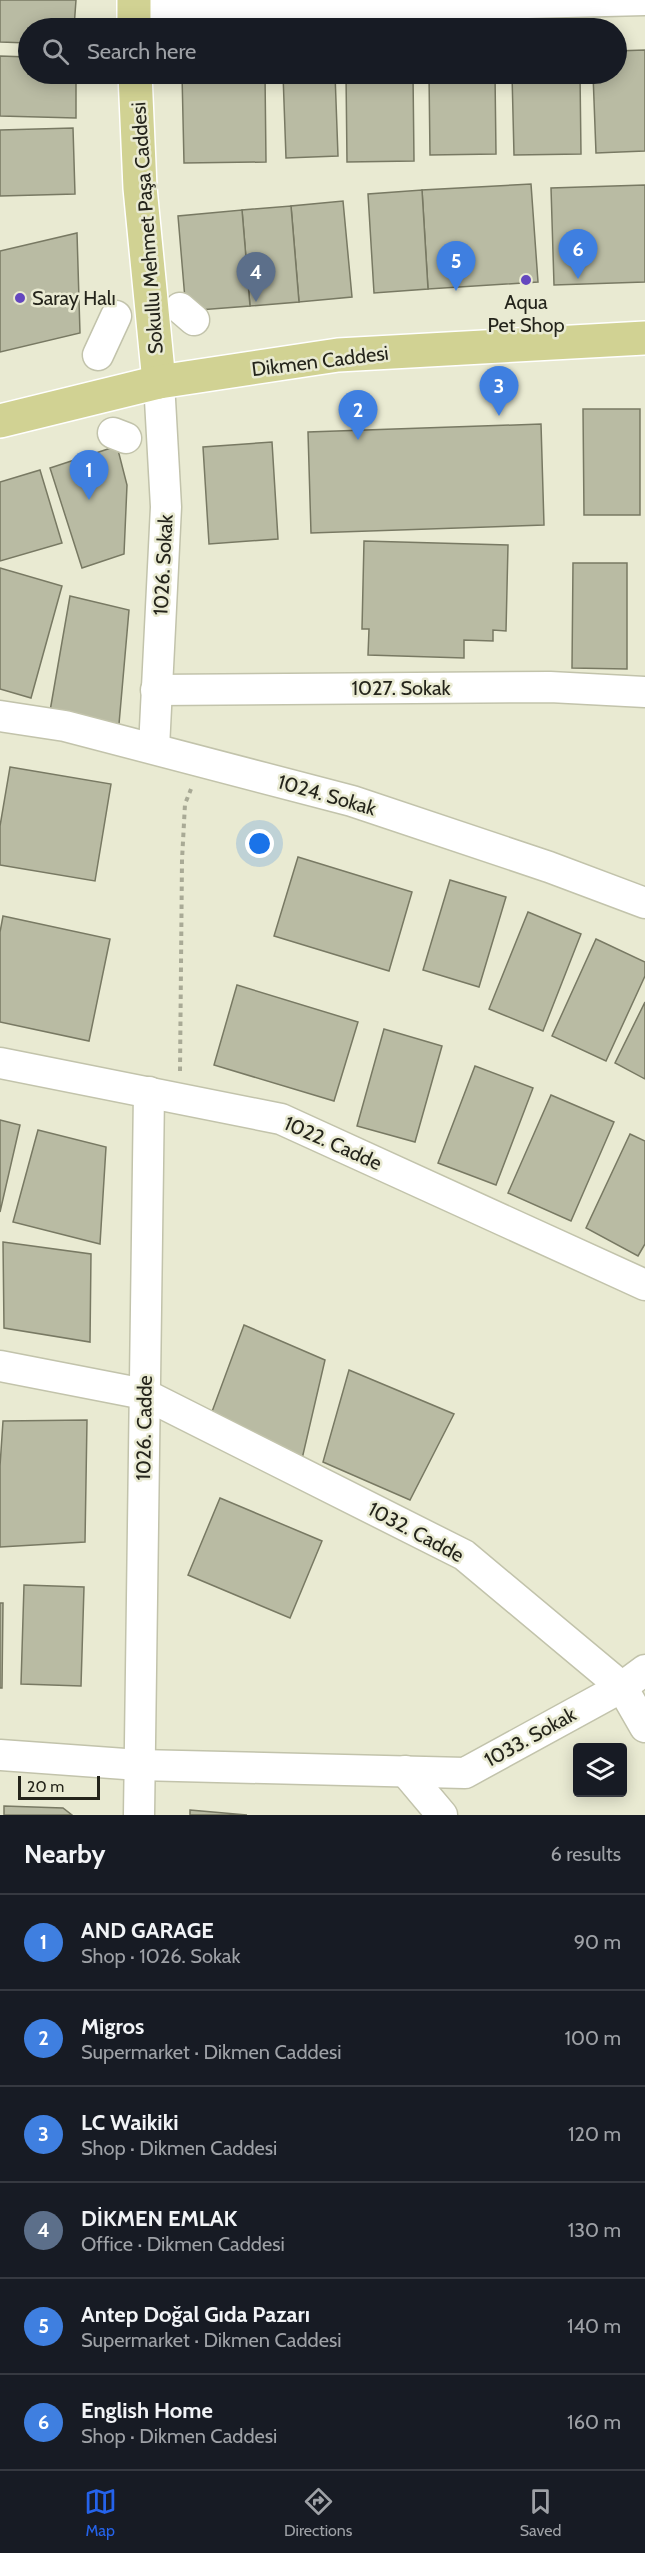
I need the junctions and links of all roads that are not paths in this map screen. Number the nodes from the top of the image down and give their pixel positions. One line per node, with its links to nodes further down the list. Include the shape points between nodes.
1 (645, 0): 2 (street)
2 (134, 14)
3 (135, 84): 7 (main road, Sokullu Mehmet Paşa Caddesi, via 140,188)
4 (116, 316): 6 (street)
5 (645, 338): 7 (main road, Dikmen Caddesi, via 338,355)
6 (98, 355)
7 (159, 382): 8 (main road, Dikmen Caddesi); 9 (street, 1026. Sokak, via 166,507)
8 (0, 421)
9 (156, 690): 10 (street, 1027. Sokak, via 550,687); 12 (street, 1026. Sokak)
10 (645, 692)
11 (0, 716): 12 (street, 1024. Sokak, via 65,726)
12 (154, 748): 13 (street, 1024. Sokak, via 352,801)
13 (645, 903)
14 (0, 1063): 15 (street, 1022. Cadde)
15 (149, 1092): 16 (street, 1022. Cadde, via 281,1119); 18 (street, 1026. Cadde)
16 (645, 1285)
17 (0, 1366): 18 (street, 1032. Cadde)
18 (144, 1394): 19 (street, 1032. Cadde, via 464,1555); 22 (street, 1026. Cadde)
19 (634, 1679): 20 (street, 1032. Cadde); 23 (street, 1033. Sokak, via 465,1773)
20 (645, 1727)
21 (0, 1755): 22 (street, 1033. Sokak)
22 (140, 1765): 23 (street, 1033. Sokak); 24 (street)
23 (405, 1771): 25 (street)
24 (139, 1815)
25 (442, 1815)

